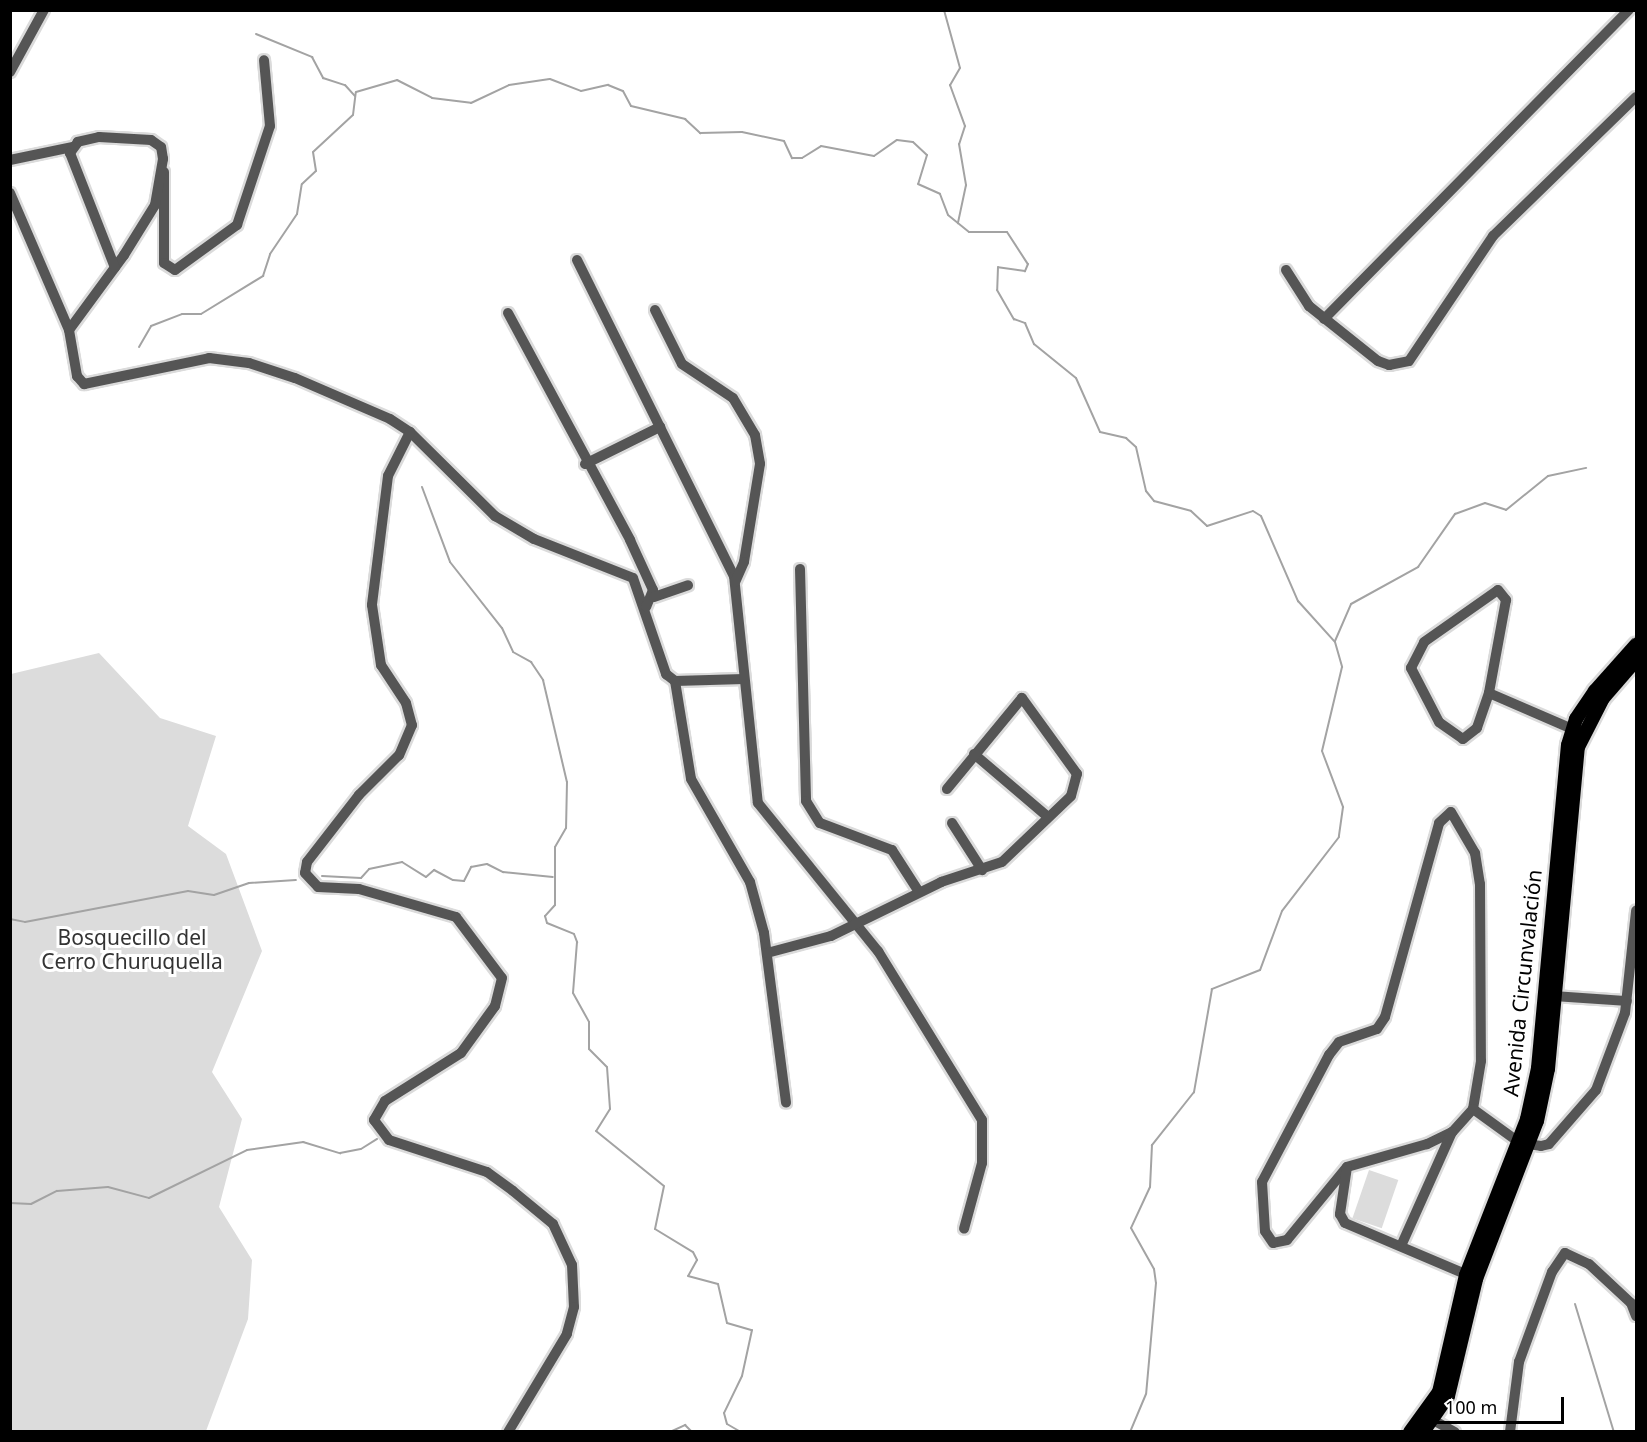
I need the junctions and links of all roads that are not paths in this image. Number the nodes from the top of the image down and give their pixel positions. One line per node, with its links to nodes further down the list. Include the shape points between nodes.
1 (44, 10): 4 (street)
2 (1629, 10): 15 (street)
3 (264, 60): 8 (street, via 270,126 237,225 174,270 164,263 168,185)
4 (10, 72)
5 (1636, 97): 15 (street, via 1493,236 1409,361 1389,365 1378,361)
6 (72, 147): 7 (street); 8 (street, via 99,137 151,140 161,147); 11 (street, via 70,153)
7 (10, 160)
8 (163, 166): 11 (street, via 155,205)
9 (10, 193): 16 (street)
10 (577, 260): 17 (street)
11 (115, 268): 16 (street)
12 (1286, 270): 15 (street, via 1308,306)
13 (655, 310): 21 (street, via 682,364 733,398 755,435 760,464 744,562)
14 (508, 313): 19 (street)
15 (1324, 319)
16 (69, 330): 18 (street, via 77,376 84,384 153,373 191,358 249,363)
17 (660, 427): 19 (street); 21 (street, via 729,561)
18 (410, 432): 24 (street, via 495,516 534,539 633,578); 52 (street, via 388,476 372,605 381,665 406,704 412,725 399,755 359,795 307,862 305,873 318,887 359,889 456,917 502,978 495,1006 461,1053 385,1101 374,1119 389,1140 487,1173 513,1191 553,1224 572,1265 574,1306 567,1334)
19 (585, 464): 23 (street)
20 (800, 569): 36 (street, via 806,801 820,823 892,850)
21 (735, 582): 27 (street)
22 (688, 585): 23 (street)
23 (654, 597): 24 (street)
24 (646, 607): 28 (street, via 666,674)
25 (1636, 645): 30 (main road, Avenida Circunvalación, via 1595,691)
26 (1636, 660): 30 (main road, Avenida Circunvalación)
27 (744, 679): 28 (street); 38 (street, via 758,803)
28 (675, 681): 39 (street, via 692,779 750,882)
29 (1489, 693): 29 (street, via 1506,600 1498,590 1424,642 1411,668 1439,722 1463,739 1477,728); 30 (street)
30 (1578, 731): 40 (main road, Avenida Circunvalación); 45 (main road, Avenida Circunvalación, via 1538,1068)
31 (974, 754): 32 (street); 33 (street); 33 (street, via 1015,701 1028,700 1077,774 1071,796)
32 (947, 789)
33 (1048, 817): 35 (street, via 1010,855)
34 (952, 823): 35 (street)
35 (982, 870): 36 (street)
36 (919, 892): 38 (street)
37 (1636, 911): 41 (street)
38 (857, 924): 39 (street); 47 (street, via 982,1120 982,1163)
39 (767, 953): 42 (street)
40 (1555, 996): 41 (street); 45 (main road, Avenida Circunvalación, via 1548,1069)
41 (1627, 1001): 45 (street, via 1596,1090 1549,1144)
42 (786, 1102)
43 (1473, 1108): 44 (street); 45 (street); 46 (street, via 1481,1061 1480,884 1475,854 1451,812 1439,823 1385,1017 1371,1033 1339,1042 1329,1055 1262,1182 1262,1219 1273,1243 1287,1240)
44 (1452, 1132): 46 (street); 48 (street)
45 (1525, 1144): 49 (main road, Avenida Circunvalación)
46 (1347, 1167): 48 (street, via 1340,1214 1345,1222)
47 (964, 1229)
48 (1401, 1246): 49 (street)
49 (1471, 1277): 51 (main road, Avenida Circunvalación, via 1457,1368); 53 (main road, Avenida Circunvalación, via 1439,1392)
50 (1636, 1316): 56 (street, via 1631,1303 1588,1264 1565,1253 1552,1272 1519,1362)
51 (1433, 1420): 54 (main road, Avenida Circunvalación); 55 (street)
52 (508, 1431)
53 (1410, 1431)
54 (1423, 1431)
55 (1455, 1431)
56 (1510, 1431)

